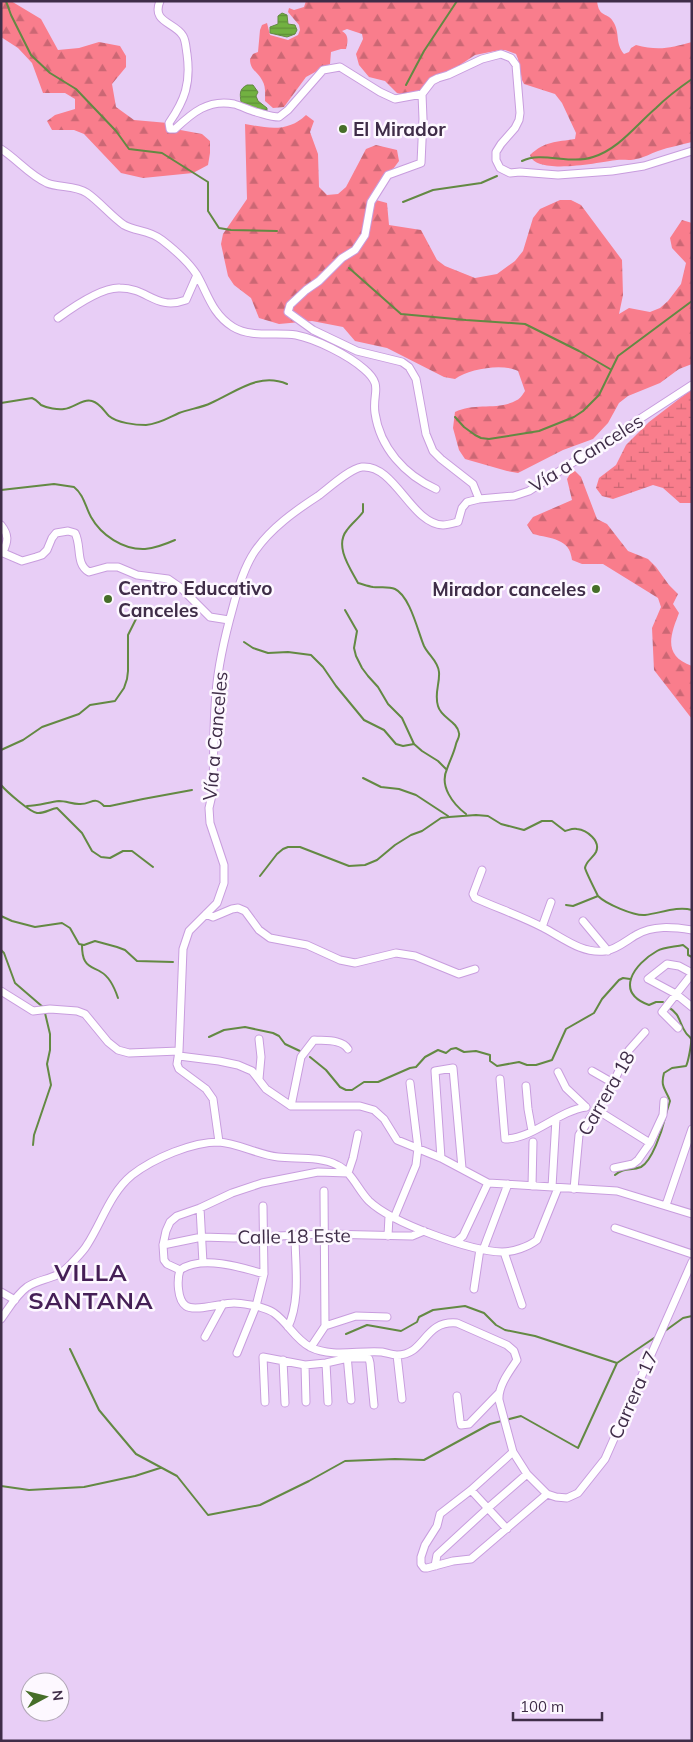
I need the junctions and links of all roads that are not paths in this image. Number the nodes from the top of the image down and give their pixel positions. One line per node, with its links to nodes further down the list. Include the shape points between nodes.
1 (160, 1): 2 (street, via 161,18 184,37 188,63 186,90 182,103 168,123 170,129 175,129 201,107 214,104 234,104 279,117 323,70 330,68 340,67 395,99)
2 (422, 94): 4 (street, via 432,81 482,59 501,54 511,58 517,71 520,113 515,128 496,152 500,168 510,173 558,175 612,171 644,166); 7 (street, via 421,163 388,175 371,202 365,235 355,250 290,304 288,312)
3 (1, 149): 5 (street, via 47,183 86,192 124,225 147,231 161,239)
4 (692, 151)
5 (197, 275): 6 (street, via 186,300 175,304 163,303 135,290 119,287 102,292); 8 (street, via 212,307 234,327 243,331)
6 (58, 318)
7 (313, 330): 8 (street); 11 (street, via 357,351 402,362 409,367 416,379 426,434 434,451 473,484)
8 (309, 339): 10 (street, via 364,368 372,377 377,390 375,413 385,445 403,467)
9 (692, 385): 11 (street, Vía a Canceles, via 529,491 514,496)
10 (436, 488)
11 (480, 499): 14 (street, Vía a Canceles, via 467,502 458,522 443,525 430,521 419,512 389,479 376,470 362,467 350,472 298,509 255,551 238,588)
12 (1, 525): 13 (street, via 7,532 8,542)
13 (2, 552): 14 (street, via 22,561 42,555 56,533 75,533 79,540 80,562 88,572 107,567 168,579 210,616)
14 (229, 620): 17 (street, Vía a Canceles, via 216,690 213,791 209,808 210,823 224,865 224,883 217,903)
15 (482, 870): 19 (street, via 473,890 475,898)
16 (551, 902): 19 (street)
17 (206, 914): 22 (street, via 213,917 238,908 245,911 259,930 270,938 307,945 340,960 355,962 396,953 415,956 459,974); 31 (street, Vía a Canceles, via 189,931 183,949)
18 (583, 921): 21 (street)
19 (542, 927): 21 (street, via 588,950)
20 (692, 930): 21 (street, via 669,927 649,930)
21 (608, 951)
22 (476, 969)
23 (692, 974): 25 (street); 25 (street, via 679,966 667,964 648,979)
24 (1, 991): 31 (street, via 33,1011 50,1009 85,1014 118,1050)
25 (676, 994): 26 (street); 27 (street, via 662,1012)
26 (692, 1007)
27 (678, 1028)
28 (645, 1032): 37 (street, Carrera 18, via 630,1050)
29 (259, 1039): 34 (street)
30 (348, 1050): 40 (street, via 340,1043 314,1040 301,1057)
31 (179, 1054): 34 (street, via 238,1065 252,1071); 46 (street, via 179,1069 202,1085 213,1099)
32 (592, 1071): 37 (street)
33 (558, 1072): 42 (street, via 566,1088 586,1107)
34 (259, 1079): 40 (street, via 266,1089)
35 (500, 1079): 44 (street, via 505,1139)
36 (410, 1083): 49 (street)
37 (613, 1083): 41 (street, Carrera 18)
38 (526, 1086): 44 (street)
39 (664, 1101): 48 (street, via 663,1115)
40 (291, 1106): 49 (street, via 360,1106 374,1110 397,1140)
41 (597, 1110): 48 (street); 58 (street, Carrera 18, via 578,1139)
42 (556, 1119): 44 (street); 57 (street)
43 (692, 1129): 60 (street)
44 (532, 1131)
45 (358, 1134): 53 (street)
46 (220, 1142): 53 (street, via 276,1157 321,1160); 83 (street, via 190,1146 132,1175 110,1203 86,1246 65,1270 53,1278 29,1285)
47 (533, 1142): 56 (street)
48 (650, 1143): 52 (street, via 633,1164)
49 (418, 1148): 50 (street); 64 (street, via 416,1165)
50 (441, 1158): 51 (street); 51 (street, via 435,1071 454,1069)
51 (462, 1168): 54 (street)
52 (614, 1168)
53 (348, 1172): 62 (street, via 318,1172 262,1183); 64 (street, via 370,1202)
54 (488, 1183): 55 (street); 72 (street, via 463,1236)
55 (508, 1184): 56 (street); 74 (street)
56 (532, 1186): 57 (street)
57 (555, 1187): 58 (street); 75 (street, via 537,1240)
58 (574, 1189): 60 (street, via 618,1191)
59 (324, 1191): 67 (street)
60 (666, 1205): 63 (street)
61 (263, 1206): 69 (street)
62 (200, 1208): 71 (street); 73 (street, via 170,1222)
63 (692, 1214)
64 (392, 1217): 66 (street); 70 (street)
65 (615, 1228): 76 (street)
66 (424, 1231): 70 (street, Calle 18 Este, via 412,1236); 72 (street)
67 (326, 1234): 68 (street, Calle 18 Este); 70 (street, Calle 18 Este); 89 (street)
68 (295, 1235): 69 (street, Calle 18 Este); 90 (street, via 296,1296)
69 (263, 1236): 71 (street, Calle 18 Este); 80 (street)
70 (388, 1236)
71 (202, 1237): 73 (street, Calle 18 Este); 78 (street)
72 (456, 1242): 74 (street)
73 (164, 1245): 79 (street, via 164,1260)
74 (481, 1250): 75 (street); 81 (street)
75 (504, 1252): 85 (street)
76 (692, 1254)
77 (692, 1262): 111 (street, Carrera 17, via 604,1459 578,1493 568,1498)
78 (203, 1263): 79 (street); 80 (street, via 233,1265)
79 (180, 1270): 84 (street, via 179,1290 184,1305 198,1308)
80 (264, 1274): 86 (street)
81 (474, 1289)
82 (1, 1292): 83 (street)
83 (15, 1300): 88 (street)
84 (223, 1304): 86 (street); 91 (street)
85 (522, 1305)
86 (256, 1306): 90 (street, via 274,1313); 93 (street)
87 (387, 1317): 89 (street, via 356,1316)
88 (1, 1319)
89 (325, 1326): 92 (street)
90 (288, 1327): 92 (street)
91 (205, 1337)
92 (311, 1347): 94 (street)
93 (236, 1353)
94 (347, 1355): 95 (street, via 382,1352); 97 (street); 102 (street); 107 (street, via 369,1359)
95 (397, 1355): 99 (street, via 413,1352 425,1335 441,1324 457,1322 514,1351 517,1360); 101 (street)
96 (283, 1360): 98 (street); 103 (street, via 265,1356 263,1359); 106 (street)
97 (326, 1363): 98 (street); 105 (street)
98 (305, 1365): 104 (street)
99 (499, 1393): 100 (street, via 465,1425 460,1421); 108 (street)
100 (457, 1396)
101 (402, 1399)
102 (351, 1400)
103 (264, 1402)
104 (306, 1402)
105 (328, 1402)
106 (285, 1403)
107 (374, 1405)
108 (513, 1452): 109 (street); 110 (street)
109 (527, 1474): 111 (street); 112 (street)
110 (471, 1490): 112 (street); 114 (street, via 440,1514 437,1526 425,1545 421,1564 424,1568)
111 (547, 1494): 113 (street)
112 (488, 1508): 113 (street); 114 (street, via 437,1555)
113 (508, 1529): 114 (street, via 471,1559)
114 (435, 1566)

